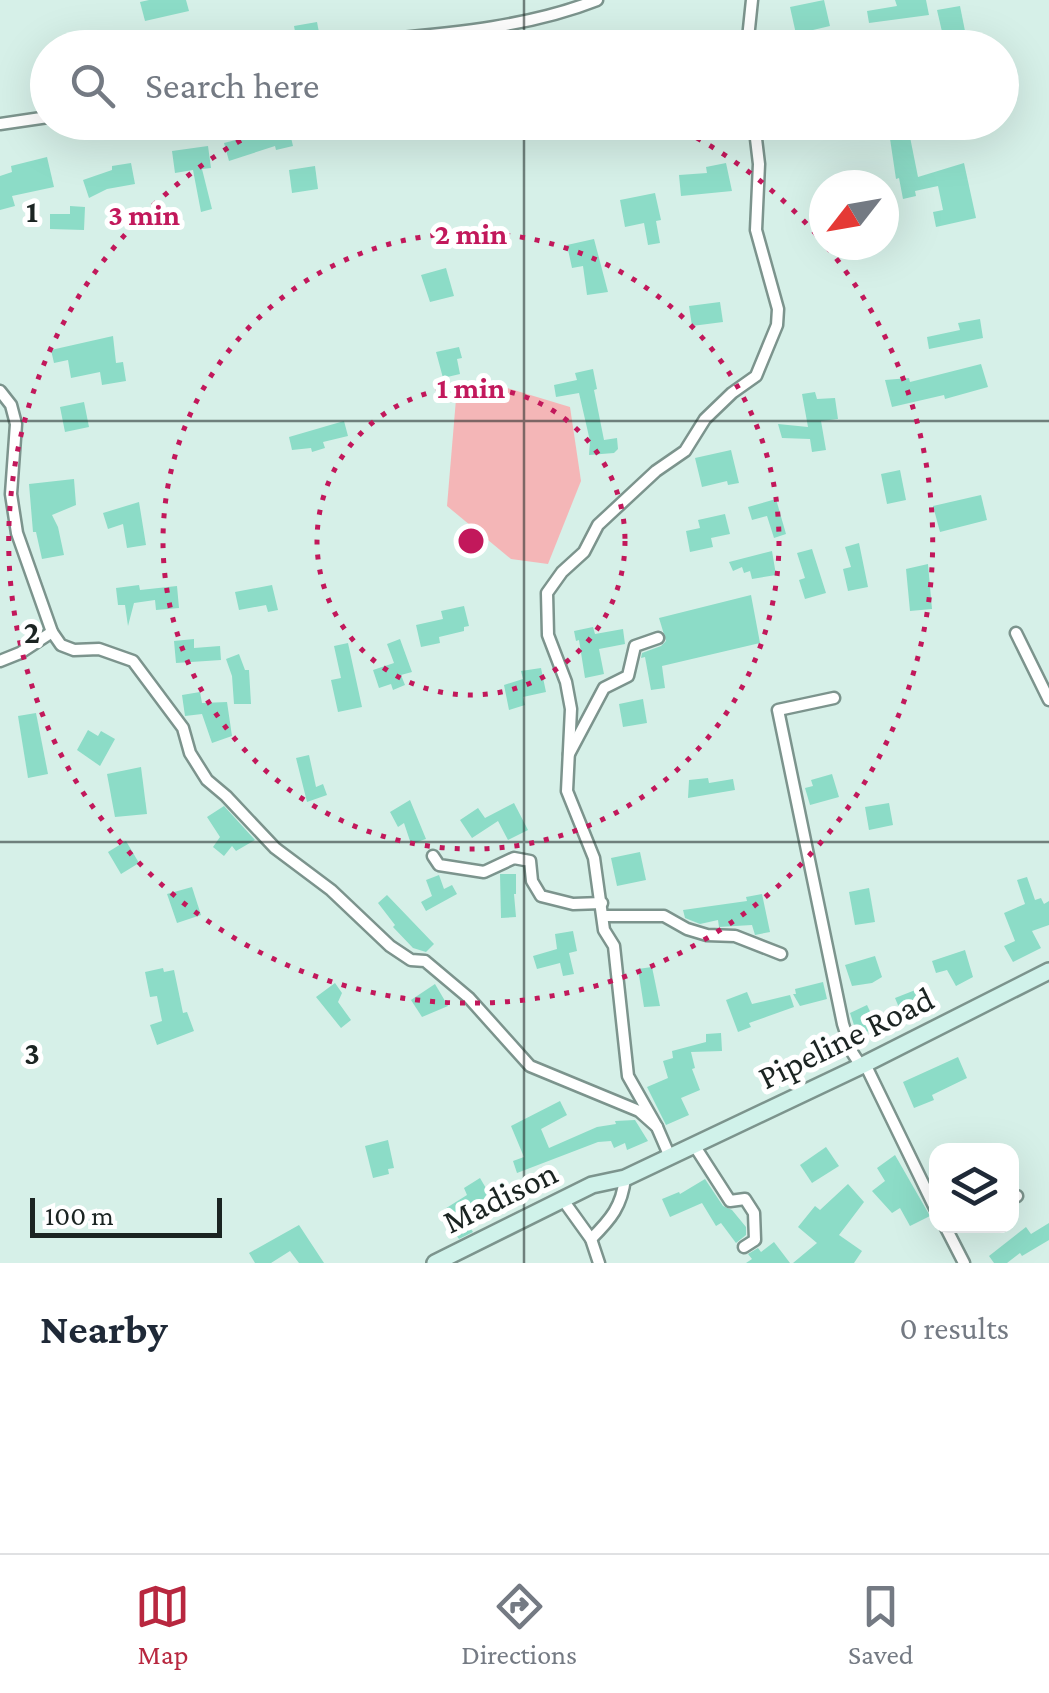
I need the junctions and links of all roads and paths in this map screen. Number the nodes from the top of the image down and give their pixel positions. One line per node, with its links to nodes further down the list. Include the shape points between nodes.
1 (596, 0): 3 (street)
2 (752, 0): 4 (street)
3 (473, 30)
4 (749, 30)
5 (30, 119): 6 (street)
6 (0, 124)
7 (756, 140): 15 (street, via 756,230 777,325 756,376 706,419 685,452 598,525 547,594 548,635 571,709)
8 (0, 391): 9 (street, via 16,424 10,494 17,533)
9 (52, 632): 12 (street); 22 (street, via 74,650 99,649 133,662 183,728 206,780 390,946 425,961 468,998 530,1066 639,1110)
10 (1016, 633): 14 (street)
11 (658, 638): 15 (street, via 632,650 628,676 604,688)
12 (0, 661)
13 (834, 698): 21 (street, via 778,710 843,1024)
14 (1049, 700)
15 (569, 755): 17 (street, via 567,791 594,858)
16 (433, 856): 17 (street, via 439,864 484,872 514,858 530,861 541,896)
17 (602, 903): 18 (street)
18 (603, 916): 19 (street, via 664,916 686,929 735,936); 22 (street, via 621,982 628,1076)
19 (780, 954)
20 (1049, 971): 21 (street, Pipeline Road)
21 (863, 1065): 23 (street, Pipeline Road); 26 (street)
22 (657, 1127): 24 (street)
23 (694, 1145): 24 (street, Pipeline Road); 30 (street, via 730,1201 744,1199 754,1213 755,1240)
24 (670, 1156): 25 (street, Pipeline Road)
25 (626, 1178): 27 (street, Madison); 29 (street, via 615,1216)
26 (929, 1184)
27 (563, 1200): 29 (street); 31 (street, Madison)
28 (949, 1233): 33 (street)
29 (591, 1239): 32 (street)
30 (744, 1247)
31 (435, 1263)
32 (599, 1263)
33 (964, 1263)

